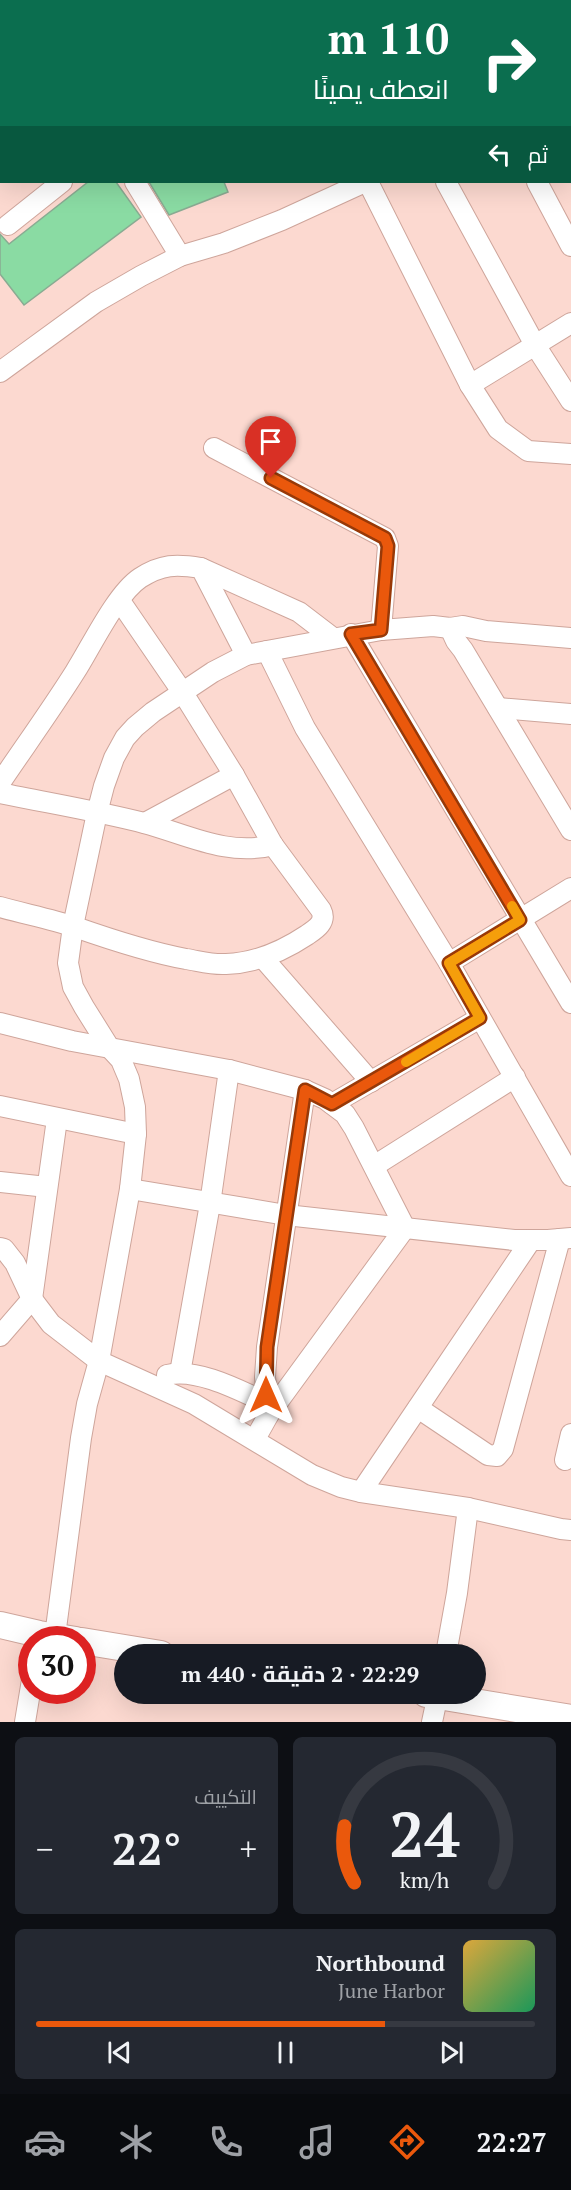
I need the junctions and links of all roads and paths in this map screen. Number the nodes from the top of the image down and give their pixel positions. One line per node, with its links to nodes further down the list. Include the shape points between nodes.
1 (61, 183): 8 (street)
2 (136, 183): 10 (street)
3 (360, 183): 7 (street)
4 (367, 183): 14 (street)
5 (447, 183): 12 (street)
6 (538, 183): 9 (street)
7 (338, 187): 10 (street, via 234,239)
8 (8, 225)
9 (571, 246)
10 (180, 256): 13 (street, via 96,302)
11 (571, 323): 12 (street)
12 (535, 345): 14 (street); 15 (street)
13 (0, 372)
14 (470, 385): 17 (street, via 498,429 528,450)
15 (571, 401)
16 (214, 448): 21 (street, via 385,538 388,546)
17 (571, 454)
18 (201, 568): 19 (street, via 180,564 158,568 138,579); 22 (street); 25 (street)
19 (120, 601): 26 (street); 30 (street)
20 (450, 628): 21 (street); 23 (street, via 463,626 486,632); 27 (street)
21 (381, 630): 22 (street)
22 (342, 636): 24 (street); 38 (street)
23 (571, 638)
24 (267, 651): 25 (street); 41 (street, via 305,728)
25 (246, 655): 26 (street)
26 (183, 693): 29 (street); 32 (street, via 153,711 125,738 108,773)
27 (498, 708): 28 (street); 34 (street)
28 (571, 714)
29 (234, 775): 33 (street); 35 (street)
30 (0, 783)
31 (0, 793): 32 (street)
32 (97, 813): 33 (street); 39 (street)
33 (145, 823): 35 (street, via 227,847)
34 (571, 830)
35 (273, 845): 40 (street, via 324,917 307,935)
36 (571, 888): 38 (street)
37 (0, 907): 39 (street)
38 (520, 920): 41 (street); 42 (street)
39 (73, 927): 40 (street, via 113,941 213,964); 45 (street, via 70,976)
40 (262, 958): 48 (street)
41 (449, 963): 43 (street)
42 (571, 1003)
43 (480, 1018): 47 (street); 48 (street)
44 (0, 1023): 45 (street)
45 (109, 1047): 46 (street); 53 (street, via 121,1060 129,1079)
46 (229, 1070): 49 (street); 59 (street)
47 (515, 1077): 54 (street); 55 (street)
48 (371, 1082): 50 (street)
49 (305, 1090): 50 (street); 60 (street)
50 (332, 1104): 54 (street, via 345,1114)
51 (0, 1106): 52 (street)
52 (57, 1119): 53 (street); 57 (street)
53 (136, 1134): 58 (street)
54 (374, 1166): 61 (street)
55 (571, 1176)
56 (0, 1182): 57 (street)
57 (47, 1187): 65 (street)
58 (130, 1189): 59 (street); 67 (street)
59 (210, 1204): 60 (street); 68 (street)
60 (286, 1215): 61 (street); 70 (street, via 266,1364)
61 (405, 1228): 63 (street); 70 (street)
62 (566, 1239): 63 (street); 71 (street, via 503,1449 497,1456 488,1455)
63 (531, 1240): 71 (street)
64 (0, 1248): 65 (street, via 15,1263)
65 (32, 1299): 66 (street); 67 (street, via 51,1324)
66 (0, 1336)
67 (99, 1361): 69 (street); 79 (street, via 81,1438)
68 (180, 1372): 69 (street, via 166,1375); 70 (street, via 226,1385)
69 (153, 1385): 73 (street)
70 (268, 1408): 73 (street)
71 (418, 1408): 75 (street)
72 (571, 1434): 74 (street)
73 (255, 1439): 75 (street, via 312,1475)
74 (565, 1460)
75 (361, 1492): 76 (street)
76 (468, 1509): 77 (street); 82 (street)
77 (571, 1530)
78 (0, 1625): 80 (street)
79 (54, 1626)
80 (18, 1629)
81 (96, 1643): 83 (street)
82 (448, 1644)
83 (114, 1646)
84 (486, 1703): 87 (street)
85 (28, 1704): 88 (street)
86 (433, 1704): 89 (street)
87 (571, 1718)
88 (25, 1722)
89 (432, 1722)

